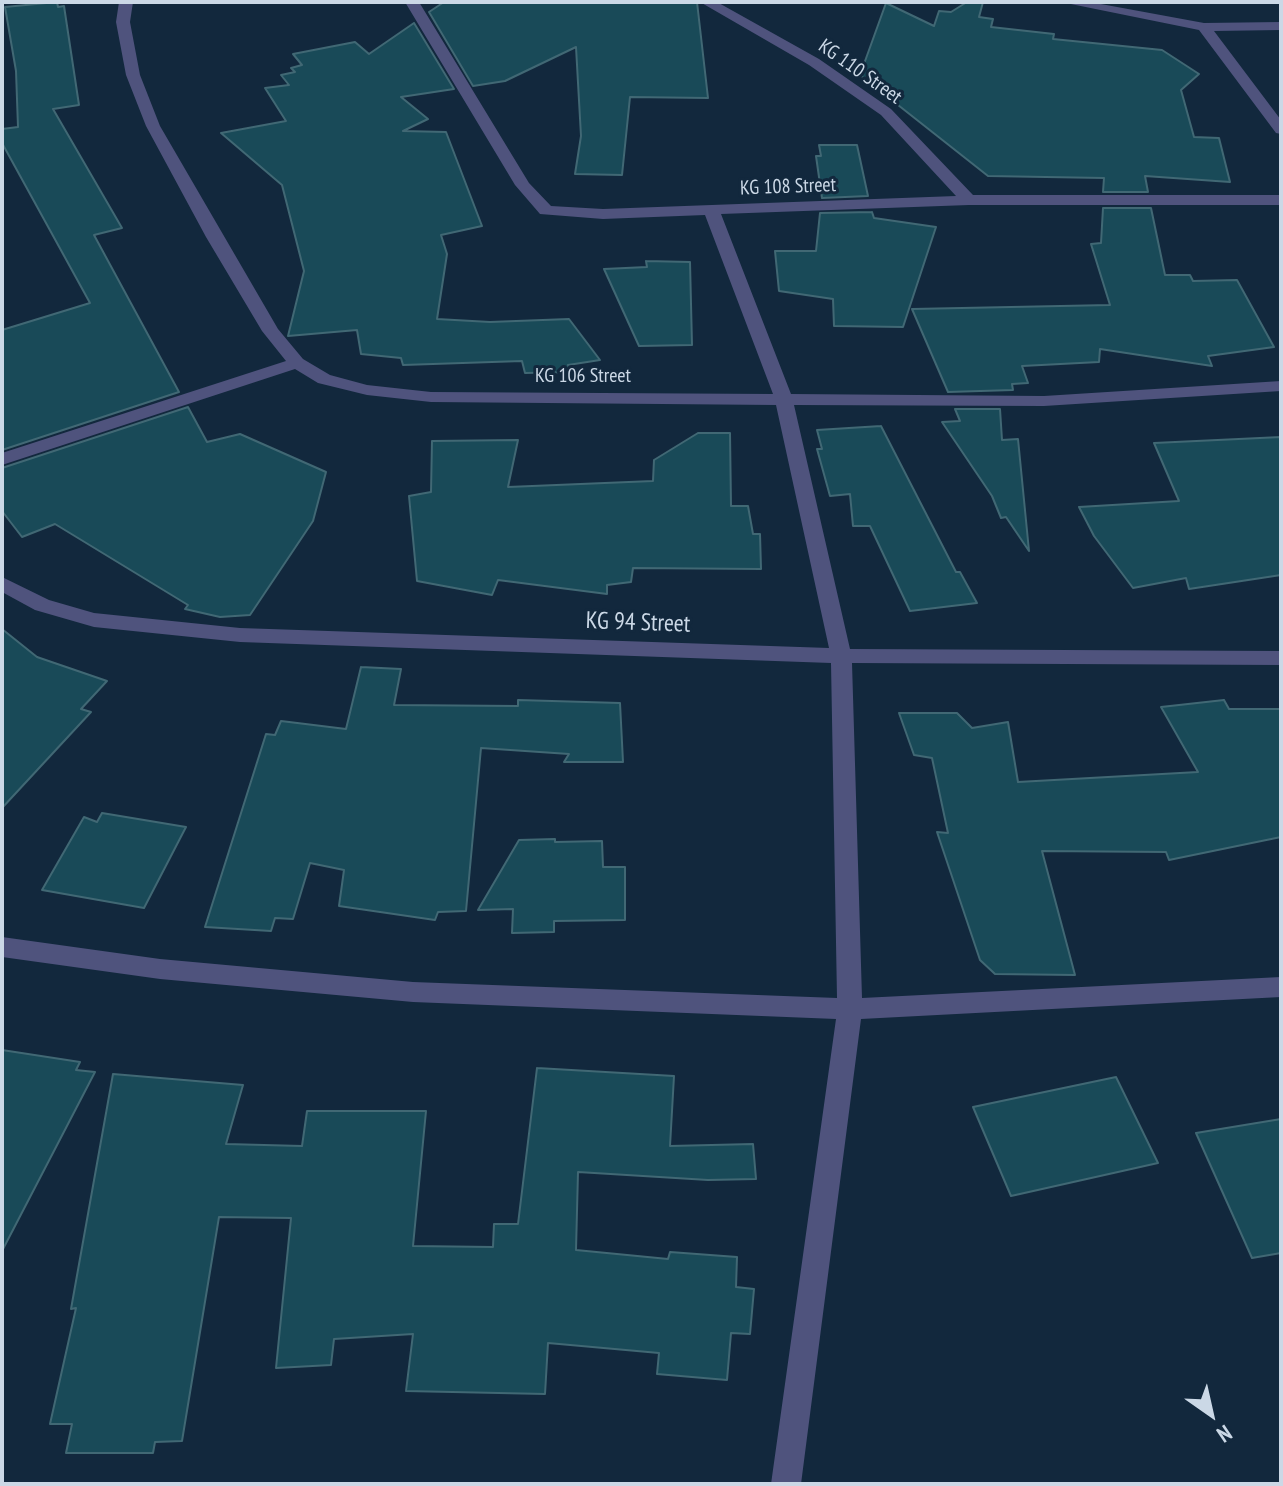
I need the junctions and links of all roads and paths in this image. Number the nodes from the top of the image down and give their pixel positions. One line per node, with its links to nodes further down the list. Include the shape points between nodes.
1 (126, 2): 11 (street, KG 106 Street, via 123,22 133,75 153,126 271,331)
2 (412, 2): 10 (street, KG 108 Street, via 523,185 546,211)
3 (707, 2): 8 (street, KG 110 Street, via 814,62 886,112)
4 (1068, 2): 6 (street)
5 (1281, 26): 6 (street)
6 (1204, 27): 7 (street)
7 (1281, 130)
8 (969, 200): 9 (street, KG 108 Street); 10 (street, KG 108 Street)
9 (1281, 200)
10 (711, 210): 13 (street)
11 (297, 363): 13 (street, KG 106 Street, via 324,379 367,390 431,397); 14 (street)
12 (1281, 386): 13 (street, KG 106 Street, via 1044,401)
13 (784, 399): 16 (street)
14 (2, 459)
15 (2, 584): 16 (street, KG 94 Street, via 42,605 94,620 240,635)
16 (841, 656): 17 (street, KG 94 Street); 20 (street)
17 (1281, 658)
18 (2, 947): 20 (street, via 160,969 413,992)
19 (1281, 987): 20 (street)
20 (850, 1009): 21 (street)
21 (786, 1484)

